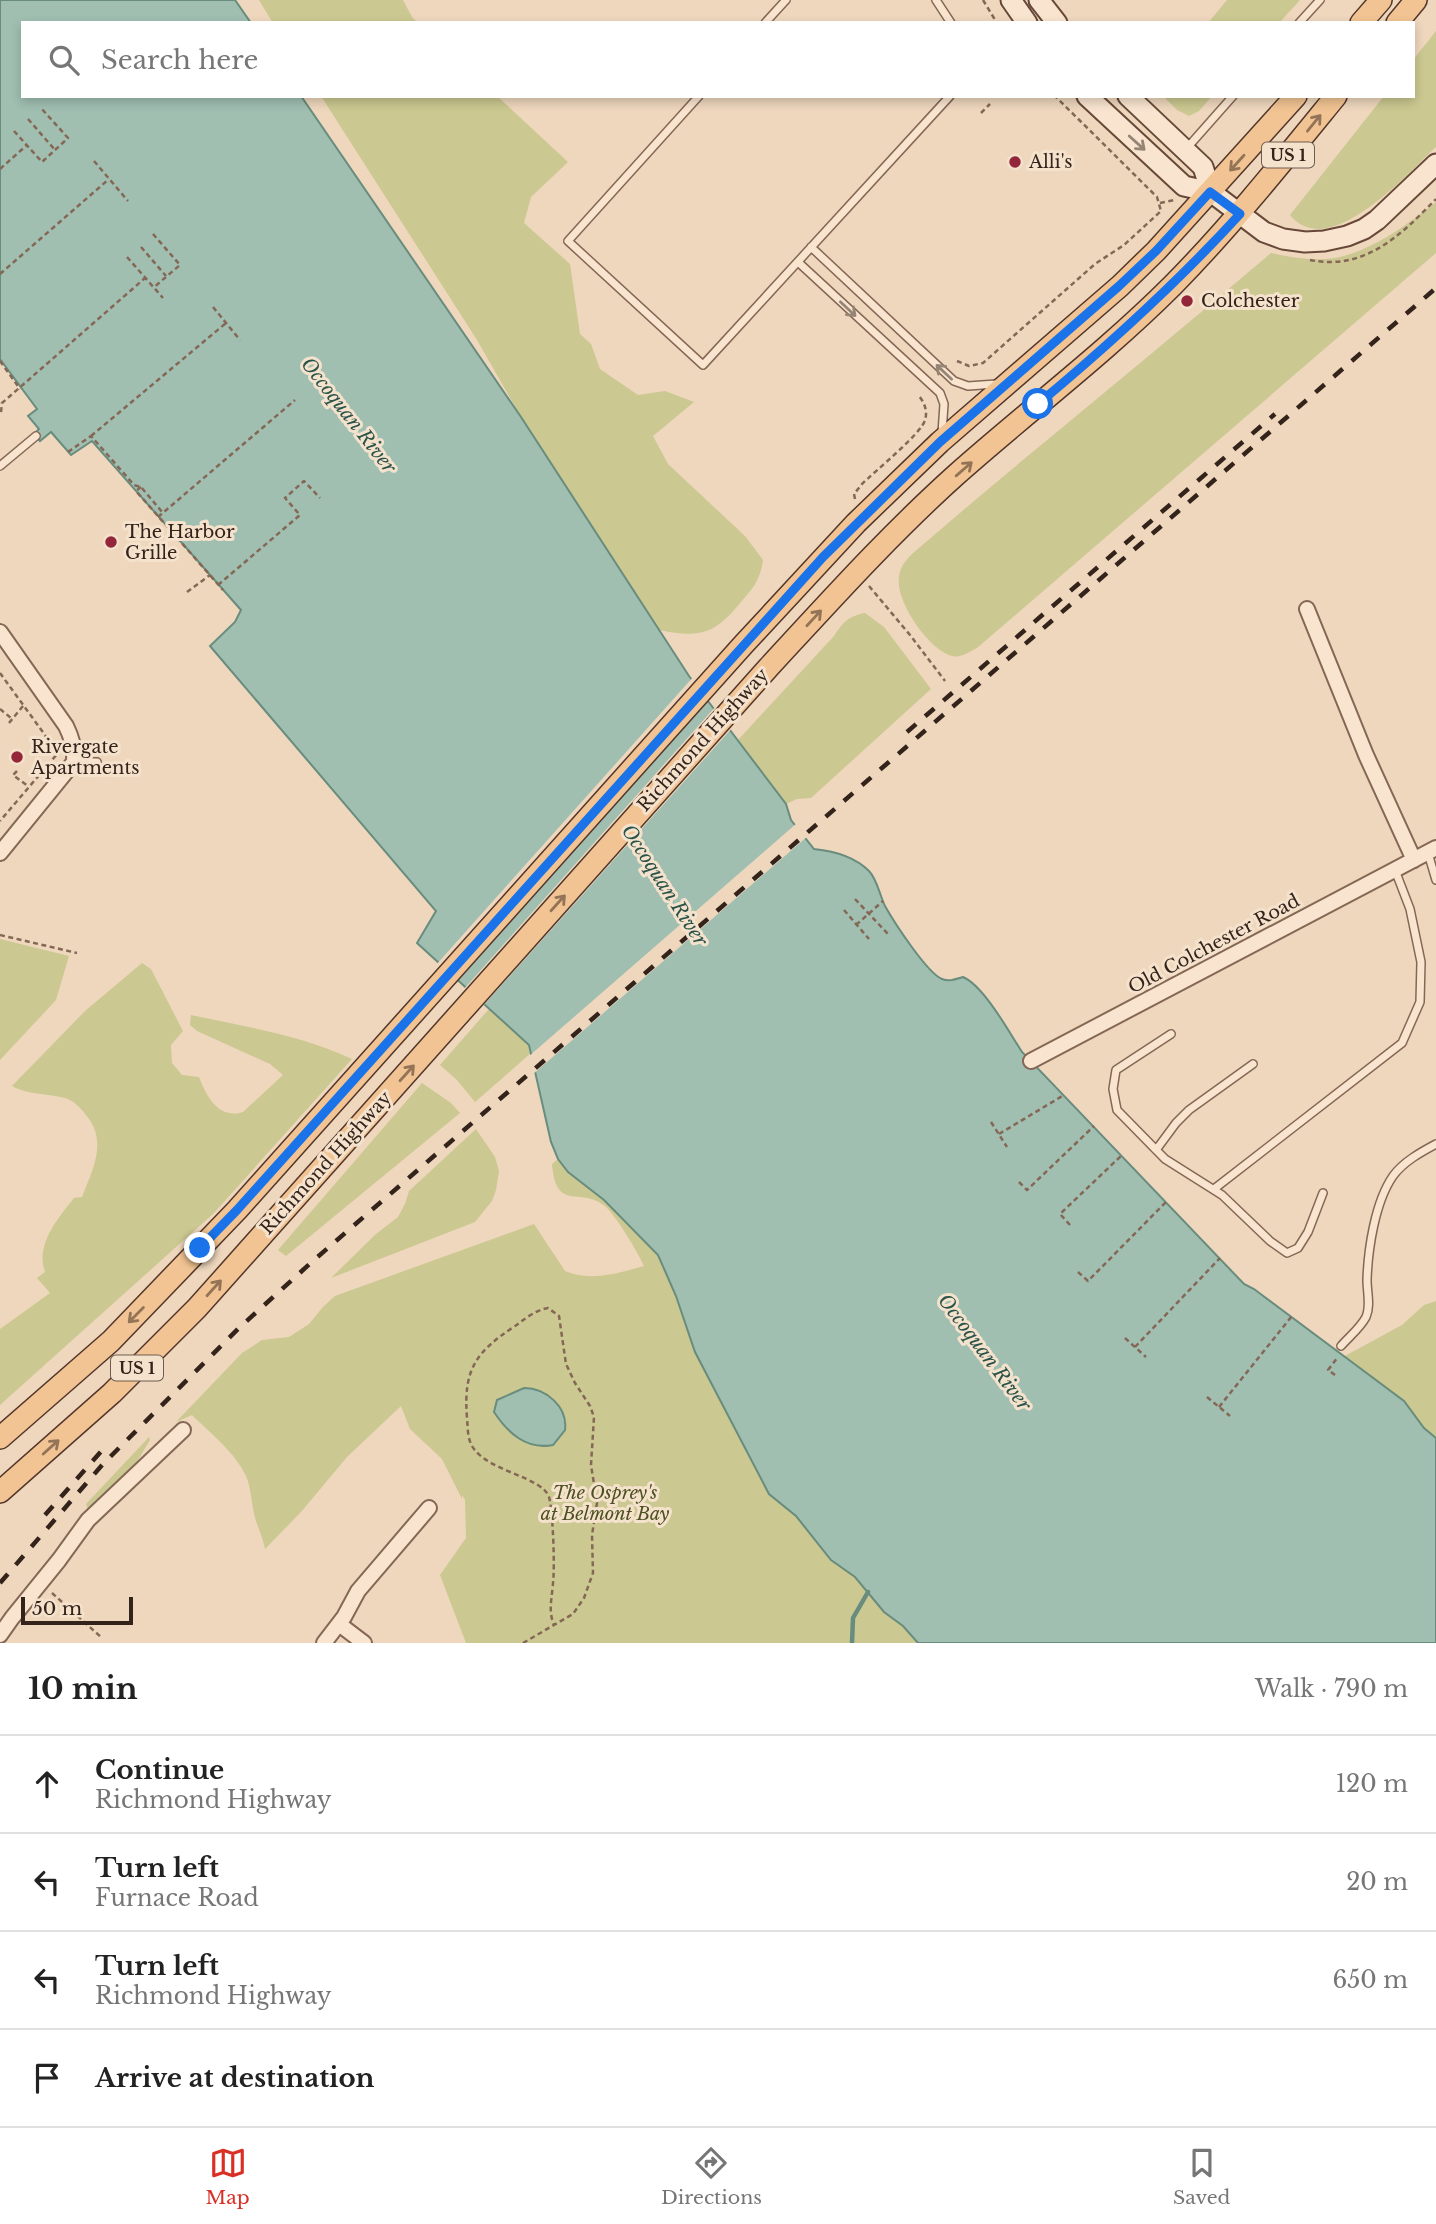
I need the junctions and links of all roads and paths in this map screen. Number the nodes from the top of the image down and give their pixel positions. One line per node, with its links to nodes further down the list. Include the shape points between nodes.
1 (786, 0): 9 (lane)
2 (936, 0): 10 (lane)
3 (983, 0): 11 (path)
4 (1011, 0): 12 (main road)
5 (1039, 0): 13 (main road)
6 (1320, 0): 14 (lane)
7 (1381, 0): 15 (main road)
8 (1416, 0): 16 (main road)
9 (767, 21)
10 (950, 21)
11 (996, 21)
12 (1026, 21)
13 (1055, 21)
14 (1301, 21)
15 (1363, 21)
16 (1399, 21)
17 (697, 98): 45 (lane, via 568,241 703,365)
18 (948, 98): 43 (lane)
19 (1057, 98): 55 (path, via 1153,193 1161,211 976,368)
20 (1089, 98): 37 (main road, one-way to 37, via 1184,186)
21 (1130, 98): 32 (main road)
22 (1231, 98): 32 (lane)
23 (1294, 98): 37 (main road, Richmond Highway / US 1, one-way to 37)
24 (1334, 98): 40 (main road, Richmond Highway / US 1, one-way to 24)
25 (990, 104): 27 (path)
26 (41, 108): 31 (path, via 68,138)
27 (981, 113)
28 (28, 119): 31 (path)
29 (15, 131): 30 (path)
30 (27, 145): 31 (path, via 41,162); 35 (path)
31 (55, 150)
32 (1184, 151): 37 (main road, via 1203,167)
33 (94, 161): 36 (path)
34 (1436, 164): 40 (main road, via 1377,220 1337,239 1283,239)
35 (0, 169)
36 (109, 179): 39 (path); 47 (path)
37 (1210, 192): 40 (main road); 57 (main road, Richmond Highway / US 1, via 1119,286)
38 (1436, 199): 46 (path, via 1383,247 1355,258)
39 (128, 201)
40 (1240, 214): 72 (main road, Richmond Highway / US 1, one-way to 40, via 955,476 1132,324)
41 (153, 234): 48 (path, via 180,264)
42 (141, 247): 48 (path)
43 (811, 247): 45 (lane); 57 (lane, one-way to 43, via 968,386 954,381)
44 (127, 257): 49 (path)
45 (798, 262): 64 (lane, one-way to 64, via 940,393 944,410)
46 (1323, 262)
47 (0, 274)
48 (167, 276): 50 (path)
49 (145, 278): 50 (path); 58 (path)
50 (153, 288): 51 (path)
51 (163, 298)
52 (213, 307): 53 (path)
53 (226, 323): 54 (path); 63 (path)
54 (240, 340)
55 (957, 360)
56 (0, 361): 58 (path)
57 (1007, 383): 64 (main road, Richmond Highway / US 1)
58 (20, 388): 61 (path, via 2,403)
59 (918, 395): 69 (path, via 928,419 854,494)
60 (295, 400): 70 (path)
61 (1, 412)
62 (36, 436): 66 (lane)
63 (91, 436): 65 (path); 67 (path, via 134,485)
64 (940, 442): 69 (main road, Richmond Highway / US 1)
65 (68, 452)
66 (0, 466)
67 (141, 487): 70 (path); 71 (path, via 136,491)
68 (320, 498): 74 (path, via 304,481 285,498 300,515)
69 (868, 511): 132 (main road, Richmond Highway / US 1, one-way to 132, via 237,1210 111,1341)
70 (163, 513): 71 (path)
71 (158, 517): 73 (path)
72 (858, 572): 80 (path); 133 (main road, Richmond Highway / US 1, one-way to 72, via 112,1393 197,1308)
73 (210, 575): 74 (path); 76 (path)
74 (218, 585): 75 (path)
75 (223, 590)
76 (187, 592)
77 (1307, 609): 92 (street)
78 (0, 632): 85 (street, via 66,726)
79 (0, 673): 81 (path)
80 (945, 681)
81 (23, 706): 83 (path); 88 (path, via 58,753)
82 (0, 709): 83 (path)
83 (12, 719): 84 (path)
84 (9, 723)
85 (74, 762): 86 (lane); 91 (street)
86 (97, 762)
87 (17, 771): 88 (path, via 13,775)
88 (28, 786): 89 (path)
89 (0, 821)
90 (1432, 850): 92 (street, Old Colchester Road); 94 (lane)
91 (0, 853)
92 (1414, 860): 93 (street, Old Colchester Road)
93 (1395, 870): 105 (street, Old Colchester Road); 116 (lane, via 1410,909 1421,962 1420,1002 1402,1043)
94 (1436, 880)
95 (855, 899): 98 (path)
96 (883, 901): 98 (path)
97 (844, 910): 99 (path)
98 (869, 914): 99 (path); 100 (path)
99 (856, 925): 102 (path)
100 (888, 934)
101 (0, 936): 103 (path)
102 (869, 939)
103 (77, 953)
104 (1171, 1034): 113 (lane, via 1116,1070 1113,1089 1117,1111)
105 (1031, 1061)
106 (1253, 1064): 113 (lane, via 1189,1110)
107 (1064, 1095): 110 (path)
108 (991, 1122): 110 (path)
109 (1094, 1126): 115 (path, via 1027,1190)
110 (999, 1134): 112 (path)
111 (1436, 1144): 125 (lane, via 1406,1163 1382,1196 1369,1249 1366,1318)
112 (1007, 1147)
113 (1156, 1150): 116 (lane)
114 (1122, 1155): 119 (path, via 1060,1214)
115 (1019, 1182)
116 (1214, 1189): 117 (lane, via 1287,1253 1303,1240)
117 (1323, 1192)
118 (1166, 1202): 121 (path, via 1088,1281)
119 (1070, 1224)
120 (1220, 1258): 124 (path)
121 (1078, 1272)
122 (1292, 1316): 129 (path)
123 (1125, 1338): 124 (path)
124 (1135, 1347): 126 (path)
125 (1341, 1349): 127 (path, via 1328,1370)
126 (1146, 1357)
127 (1335, 1375)
128 (1207, 1397): 129 (path)
129 (1219, 1407): 130 (path)
130 (1230, 1416)
131 (183, 1430): 135 (street, via 88,1520)
132 (0, 1438)
133 (0, 1492)
134 (429, 1508): 136 (street, via 358,1591)
135 (40, 1583): 138 (street); 139 (path)
136 (339, 1624): 140 (street); 141 (street)
137 (554, 1625): 137 (path, via 578,1608 592,1579 597,1498 591,1465 592,1411 566,1364 559,1316 548,1308 485,1348 472,1367 466,1391 473,1448 493,1465 537,1484 548,1496); 142 (path)
138 (0, 1635)
139 (102, 1637)
140 (324, 1643)
141 (363, 1643)
142 (523, 1643)

